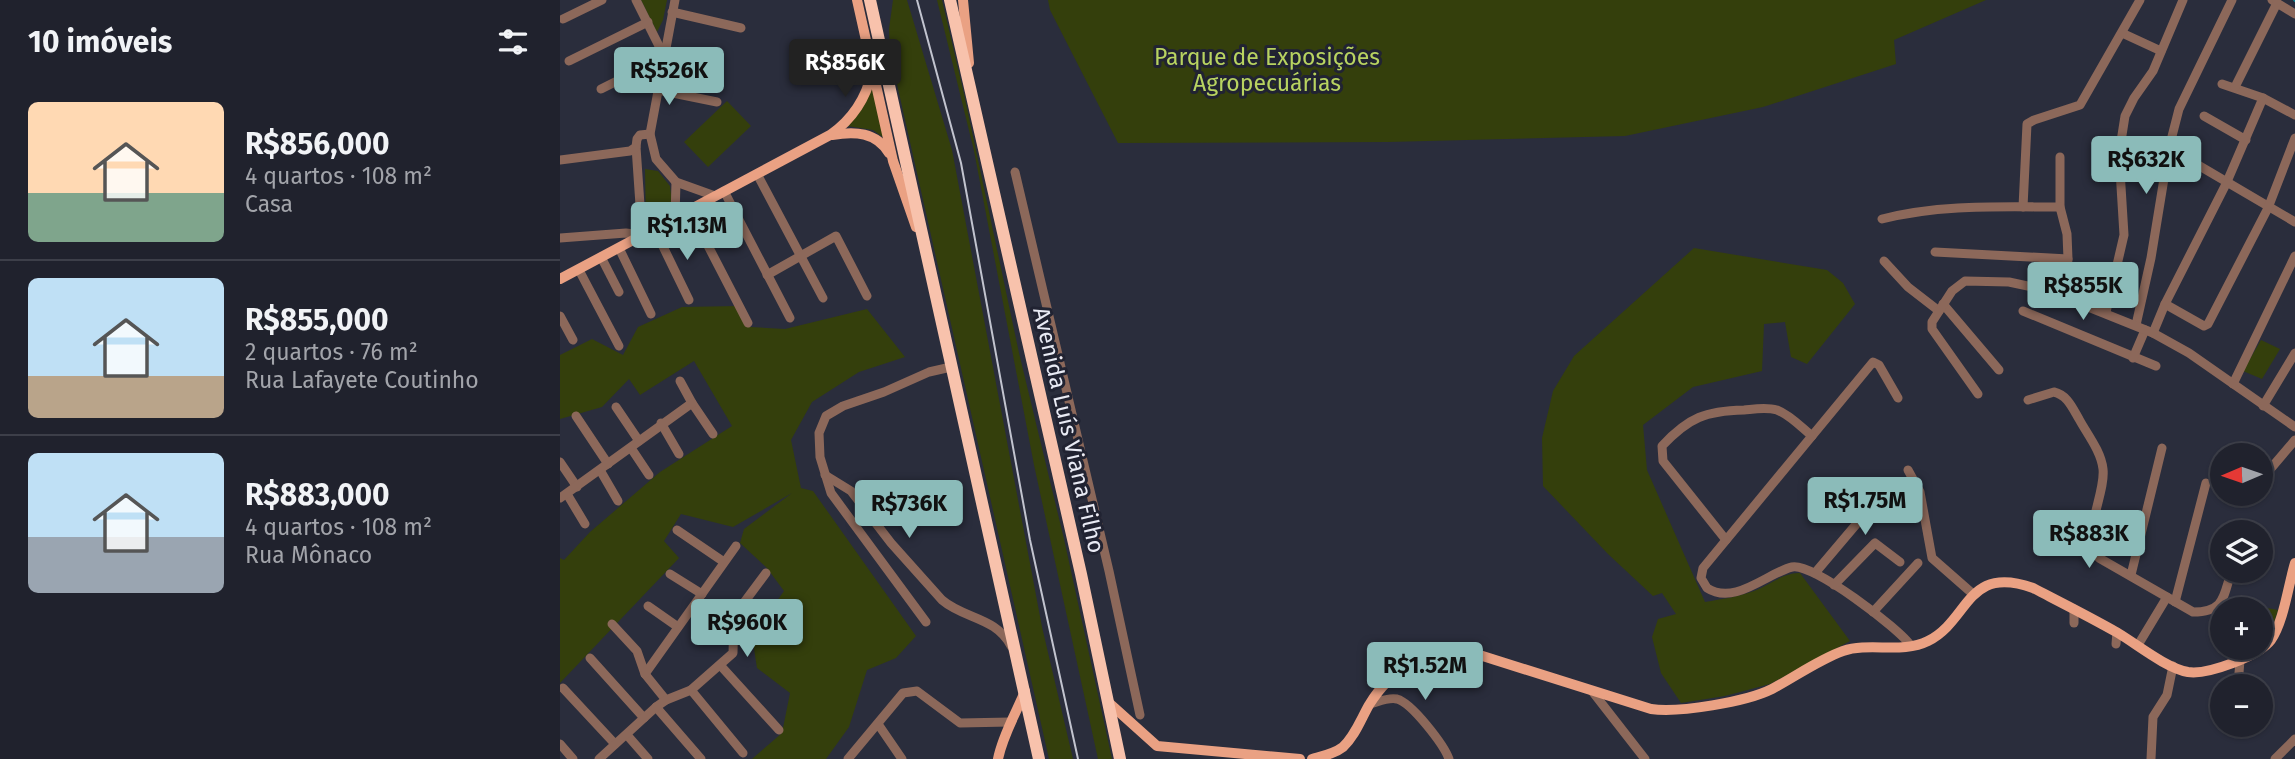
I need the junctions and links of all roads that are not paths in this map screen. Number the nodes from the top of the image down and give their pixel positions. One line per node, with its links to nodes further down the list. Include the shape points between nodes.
1 (602, 0): 14 (street)
2 (636, 0): 15 (street)
3 (674, 0): 12 (street)
4 (857, 0): 22 (main road)
5 (870, 0): 63 (highway)
6 (950, 0): 29 (highway, Avenida Luís Viana Filho)
7 (963, 0): 29 (main road, Avenida Luís Viana Filho)
8 (2140, 0): 17 (street)
9 (2183, 0): 18 (street)
10 (2232, 0): 37 (street, via 2179,109)
11 (2274, 1): 13 (street); 24 (street)
12 (672, 12): 16 (street); 19 (street)
13 (2295, 13)
14 (563, 19)
15 (648, 22): 19 (street); 20 (street)
16 (741, 28)
17 (2122, 33): 18 (street); 46 (street, via 2080,105 2027,124)
18 (2161, 51): 75 (street, via 2151,76 2128,108 2121,131 2124,235)
19 (665, 55): 21 (street); 25 (street); 26 (street)
20 (569, 61)
21 (718, 62)
22 (872, 72): 33 (main road, via 859,106); 40 (main road)
23 (2222, 84): 24 (street)
24 (2235, 87): 27 (street)
25 (601, 89)
26 (658, 90): 28 (street); 32 (street)
27 (2263, 97): 30 (street); 35 (street)
28 (717, 102)
29 (975, 111): 162 (highway, Avenida Luís Viana Filho)
30 (2295, 115)
31 (2204, 116): 35 (street)
32 (650, 134): 36 (street, via 640,135); 43 (street, via 656,159)
33 (830, 135): 40 (main road, via 870,136); 42 (main road)
34 (2295, 138): 48 (street)
35 (2246, 139): 44 (street)
36 (636, 147): 39 (street); 54 (street)
37 (2169, 148): 44 (street); 80 (street)
38 (2060, 157): 47 (street)
39 (560, 160)
40 (893, 161): 63 (main road)
41 (1015, 172): 168 (street, via 1109,571 1139,712)
42 (757, 174): 45 (main road); 58 (street)
43 (676, 182): 45 (street); 50 (street)
44 (2226, 184): 48 (street); 72 (street)
45 (720, 193): 49 (main road); 65 (street)
46 (2023, 207): 47 (street); 51 (street, via 1925,210)
47 (2060, 207): 61 (street)
48 (2268, 208): 52 (street); 72 (street, via 2207,325)
49 (689, 209): 50 (main road); 79 (street)
50 (675, 217): 53 (main road)
51 (1882, 219)
52 (2295, 222)
53 (654, 228): 54 (main road); 71 (street)
54 (642, 235): 55 (street); 56 (main road)
55 (560, 239)
56 (618, 247): 60 (main road); 76 (street)
57 (1935, 252): 61 (street)
58 (800, 256): 65 (street); 68 (street, via 836,236); 70 (street)
59 (2295, 256): 90 (street)
60 (601, 257): 64 (main road); 67 (street)
61 (2068, 259): 69 (street)
62 (1884, 261): 73 (street, via 1908,287)
63 (930, 268): 87 (highway)
64 (579, 270): 66 (main road); 83 (street)
65 (767, 275): 78 (street)
66 (560, 279)
67 (619, 292)
68 (867, 296)
69 (2065, 296): 73 (street, via 2009,282 1972,280 1961,282); 75 (street)
70 (823, 298)
71 (688, 300)
72 (2165, 304): 81 (street)
73 (1941, 308): 88 (street); 91 (street, via 1932,329)
74 (2023, 312): 85 (street)
75 (2106, 312): 80 (street)
76 (652, 314)
77 (560, 316): 82 (street)
78 (790, 318)
79 (748, 323)
80 (2136, 325): 81 (street)
81 (2149, 331): 85 (street); 90 (street)
82 (573, 340)
83 (619, 346)
84 (2295, 353): 95 (street)
85 (2133, 358): 86 (street)
86 (2156, 366)
87 (951, 367): 113 (street, via 826,416 819,433); 139 (highway)
88 (1999, 370)
89 (680, 381): 94 (street)
90 (2233, 384): 95 (street)
91 (1978, 394)
92 (1898, 398): 101 (street, via 1873,362)
93 (2028, 400): 130 (street, via 2054,392 2072,407 2103,469 2091,539 2093,553)
94 (692, 403): 98 (street); 100 (street)
95 (2263, 406): 99 (street)
96 (616, 407): 103 (street)
97 (576, 416): 108 (street)
98 (661, 423): 103 (street); 106 (street)
99 (2294, 425)
100 (713, 434)
101 (1812, 436): 121 (street); 121 (street, via 1775,410 1730,410 1702,415 1662,446 1663,461)
102 (2295, 440): 109 (street)
103 (639, 441): 104 (street)
104 (631, 448): 108 (street); 112 (street)
105 (2162, 448): 130 (street)
106 (678, 454)
107 (560, 462): 115 (street)
108 (608, 464): 110 (street)
109 (2273, 466)
110 (600, 470): 115 (street); 118 (street)
111 (1908, 470): 135 (street, via 1920,492 1932,558)
112 (649, 475)
113 (825, 475): 142 (street, via 851,491 942,600); 143 (street, via 849,521)
114 (2206, 483): 137 (street)
115 (577, 487): 116 (street)
116 (563, 496): 119 (street)
117 (1843, 499): 128 (street, via 1858,513 1859,521)
118 (618, 501)
119 (585, 524)
120 (677, 530): 123 (street)
121 (1726, 540): 128 (street, via 1701,573 1713,592 1751,587 1792,567)
122 (736, 546): 123 (street)
123 (724, 562): 134 (street)
124 (1900, 562): 133 (street, via 1875,543)
125 (1918, 563): 141 (street)
126 (2295, 564): 147 (main road)
127 (766, 573): 153 (street, via 734,616 734,651)
128 (1815, 573): 133 (street)
129 (670, 574): 134 (street)
130 (2131, 575): 137 (street)
131 (2018, 583): 135 (main road, via 1991,583); 136 (street); 140 (main road)
132 (2228, 583): 137 (street, via 2216,608 2193,612)
133 (1834, 585): 141 (street)
134 (702, 594): 146 (street)
135 (1973, 594): 149 (main road, via 1943,629)
136 (2017, 596)
137 (2171, 600): 148 (street)
138 (648, 606): 146 (street)
139 (1007, 608): 142 (street, via 1000,619); 152 (highway)
140 (2074, 609): 144 (street); 148 (main road, via 2116,638)
141 (1873, 612): 149 (street)
142 (987, 621): 152 (street, via 1006,638)
143 (926, 622)
144 (2074, 622)
145 (612, 624): 156 (street, via 639,654)
146 (678, 627): 156 (street)
147 (2273, 635)
148 (2138, 645): 154 (main road)
149 (1911, 646): 160 (main road, via 1846,650 1768,691 1726,702 1651,709)
150 (590, 658): 165 (street)
151 (2240, 660): 154 (main road, via 2195,672); 155 (street)
152 (1019, 663): 159 (highway)
153 (720, 665): 158 (street); 169 (street)
154 (2173, 666): 189 (street, via 2167,695 2153,717)
155 (2239, 673)
156 (645, 674): 161 (street)
157 (563, 688): 174 (street)
158 (691, 690): 161 (street); 175 (street)
159 (1025, 691): 166 (main road); 170 (highway)
160 (1592, 691): 163 (main road, via 1470,652 1445,652 1392,675); 188 (street)
161 (670, 699): 164 (street)
162 (1108, 702): 168 (main road); 184 (highway, Avenida Luís Viana Filho)
163 (1370, 704): 186 (main road, via 1343,747); 187 (street, via 1389,699 1405,703 1445,748)
164 (656, 707): 165 (street); 181 (street)
165 (644, 718): 171 (street)
166 (1010, 722): 167 (street, via 960,723 914,690 903,692); 170 (main road, via 1021,722); 177 (main road)
167 (878, 724): 176 (street); 182 (street)
168 (1134, 726): 185 (main road, via 1150,742 1167,748)
169 (779, 730)
170 (1034, 732): 183 (highway)
171 (627, 735): 174 (street); 180 (street)
172 (2295, 739): 190 (street)
173 (560, 744): 178 (street)
174 (615, 744): 179 (street)
175 (743, 753)
176 (853, 757)
177 (996, 758)
178 (573, 759)
179 (599, 759)
180 (648, 759)
181 (701, 759)
182 (902, 759)
183 (1039, 759)
184 (1121, 759)
185 (1300, 759)
186 (1312, 759)
187 (1449, 759)
188 (1645, 759)
189 (2151, 759)
190 (2275, 759)

